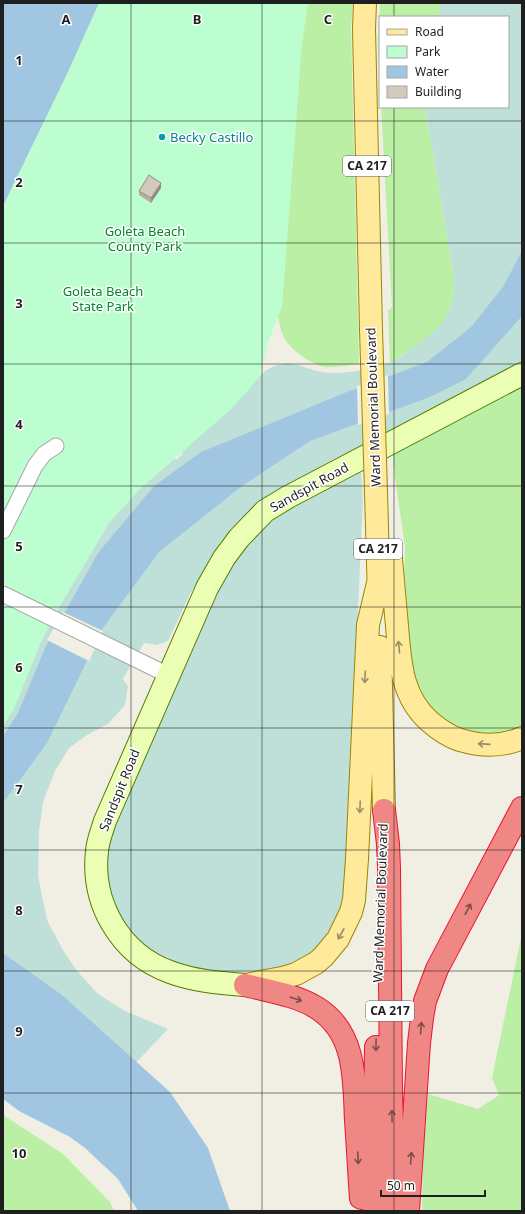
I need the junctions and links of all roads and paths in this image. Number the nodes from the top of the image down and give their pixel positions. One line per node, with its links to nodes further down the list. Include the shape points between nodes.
1 (365, 3): 4 (main road, Ward Memorial Boulevard / CA 217, bridge)
2 (522, 374): 8 (street, Sandspit Road, via 288,497 265,512 239,538 224,558 207,588)
3 (56, 446): 5 (street, via 44,454 35,466)
4 (377, 515): 6 (main road, Ward Memorial Boulevard / CA 217); 9 (main road, one-way to 4, via 496,745 456,739 425,718 412,700 401,672 391,552)
5 (3, 531)
6 (378, 583): 11 (main road, Ward Memorial Boulevard / CA 217); 12 (main road, one-way to 12, via 368,625 358,859 351,912 338,939 316,963 289,976)
7 (3, 594): 8 (street)
8 (168, 675): 12 (street, Sandspit Road, via 105,821 96,861 100,895 120,936 148,962 197,980)
9 (522, 738)
10 (522, 808): 16 (highway, one-way to 10, via 419,1043 425,1001 446,951)
11 (384, 810): 14 (highway, Ward Memorial Boulevard / CA 217, one-way to 14, via 379,875); 15 (highway, Ward Memorial Boulevard / CA 217, one-way to 11, via 389,868)
12 (245, 985): 13 (highway, one-way to 13, via 310,1004 330,1018 342,1033 350,1052 354,1076)
13 (362, 1211)
14 (374, 1211)
15 (394, 1211)
16 (408, 1211)

